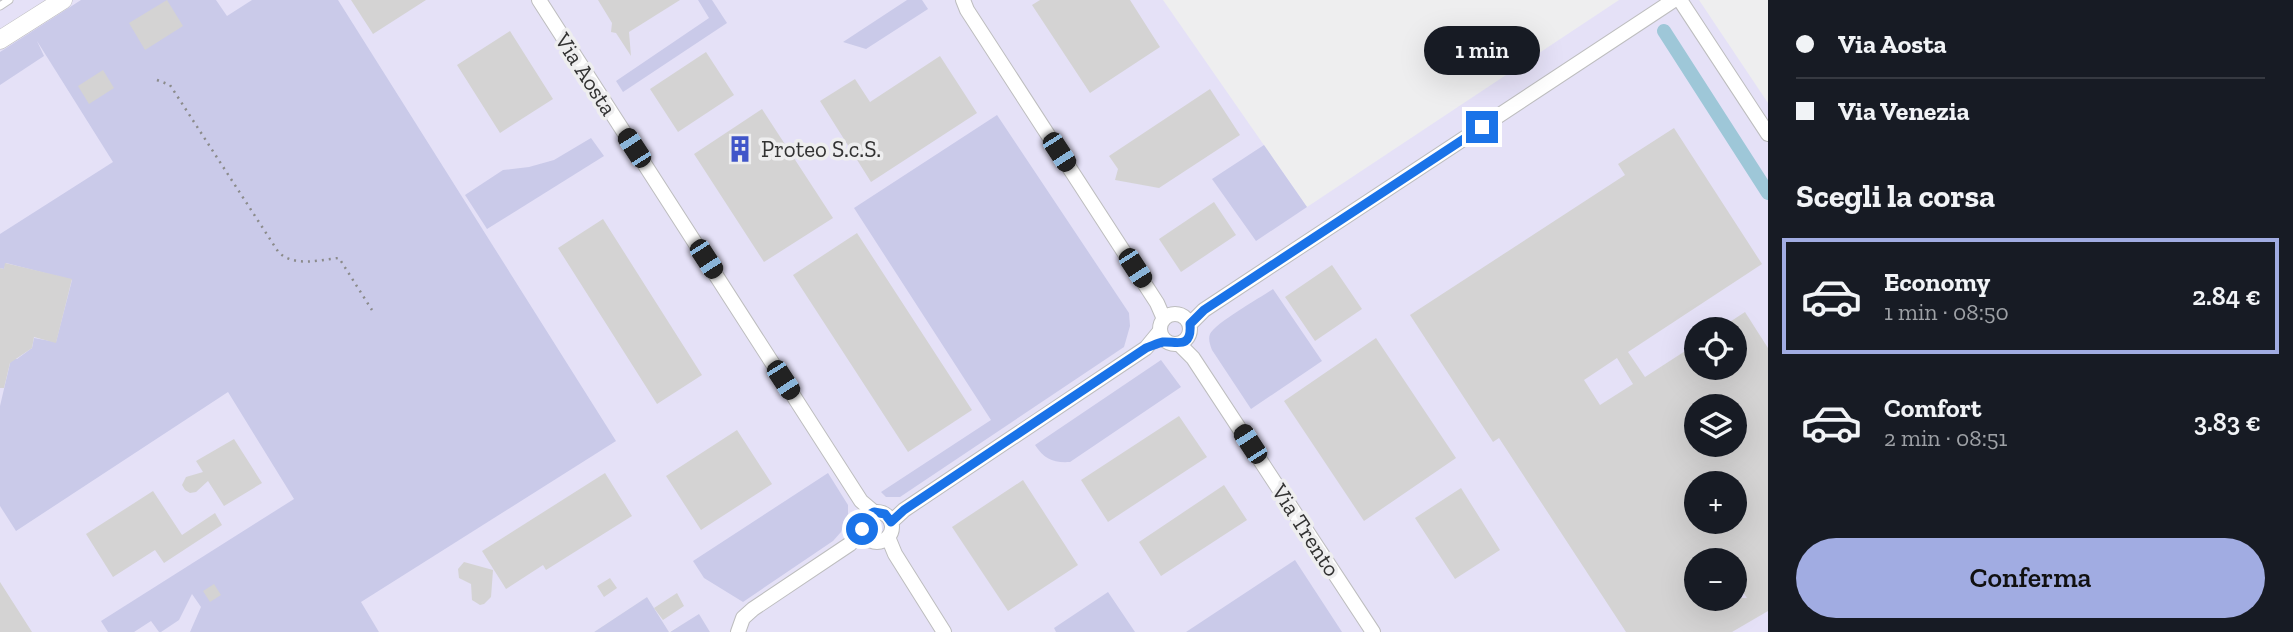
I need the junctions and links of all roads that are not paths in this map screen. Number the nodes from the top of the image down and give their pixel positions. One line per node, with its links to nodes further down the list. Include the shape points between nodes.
1 (9, 0): 7 (lane)
2 (64, 0): 8 (street)
3 (539, 0): 11 (street, Via Aosta)
4 (963, 0): 10 (street, Via Trento)
5 (1674, 0): 10 (street)
6 (1680, 0): 9 (street)
7 (0, 6)
8 (0, 40)
9 (1768, 134)
10 (1175, 329): 11 (street); 14 (street, Via Trento)
11 (876, 527): 12 (street, via 753,610 743,618); 13 (street, Via Aosta)
12 (738, 632)
13 (944, 632)
14 (1373, 632)

